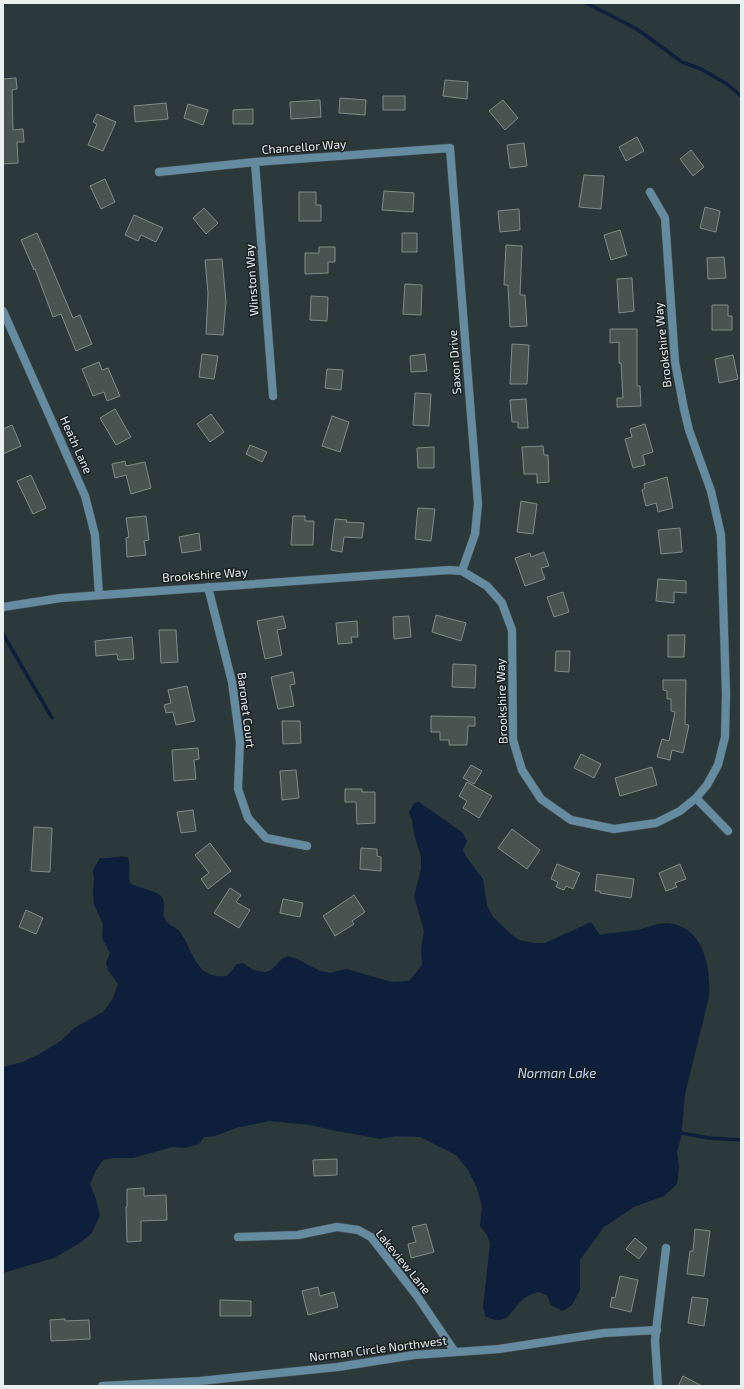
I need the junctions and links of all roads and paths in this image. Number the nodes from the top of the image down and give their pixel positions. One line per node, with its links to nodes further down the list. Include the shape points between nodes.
1 (450, 148): 2 (street, Chancellor Way); 7 (street, Saxon Drive, via 478,504 474,534)
2 (255, 162): 3 (street, Chancellor Way); 6 (street, Winston Way)
3 (159, 172)
4 (650, 192): 11 (street, Brookshire Way, via 665,218 675,362 684,409 711,491 721,535 725,737 718,764 707,785)
5 (3, 311): 9 (street, Heath Lane, via 85,496 94,535)
6 (273, 396)
7 (462, 571): 8 (street, Brookshire Way); 11 (street, Brookshire Way, via 487,586 502,603 512,630 513,740 522,770 541,799 571,820 614,829 656,823 680,811)
8 (208, 587): 9 (street, Brookshire Way); 13 (street, Baronet Court, via 232,682 240,742 238,789 248,818 266,838)
9 (99, 595): 10 (street, Brookshire Way)
10 (3, 607)
11 (696, 798): 12 (street)
12 (728, 831)
13 (307, 846)
14 (238, 1237): 17 (street, Lakeview Lane, via 298,1235 337,1227 358,1230 371,1237 417,1296)
15 (666, 1248): 16 (street)
16 (656, 1330): 17 (street, Norman Circle Northwest, via 604,1333 499,1349); 19 (street)
17 (455, 1352): 18 (street, Norman Circle Northwest, via 200,1381)
18 (102, 1386)
19 (658, 1386)

